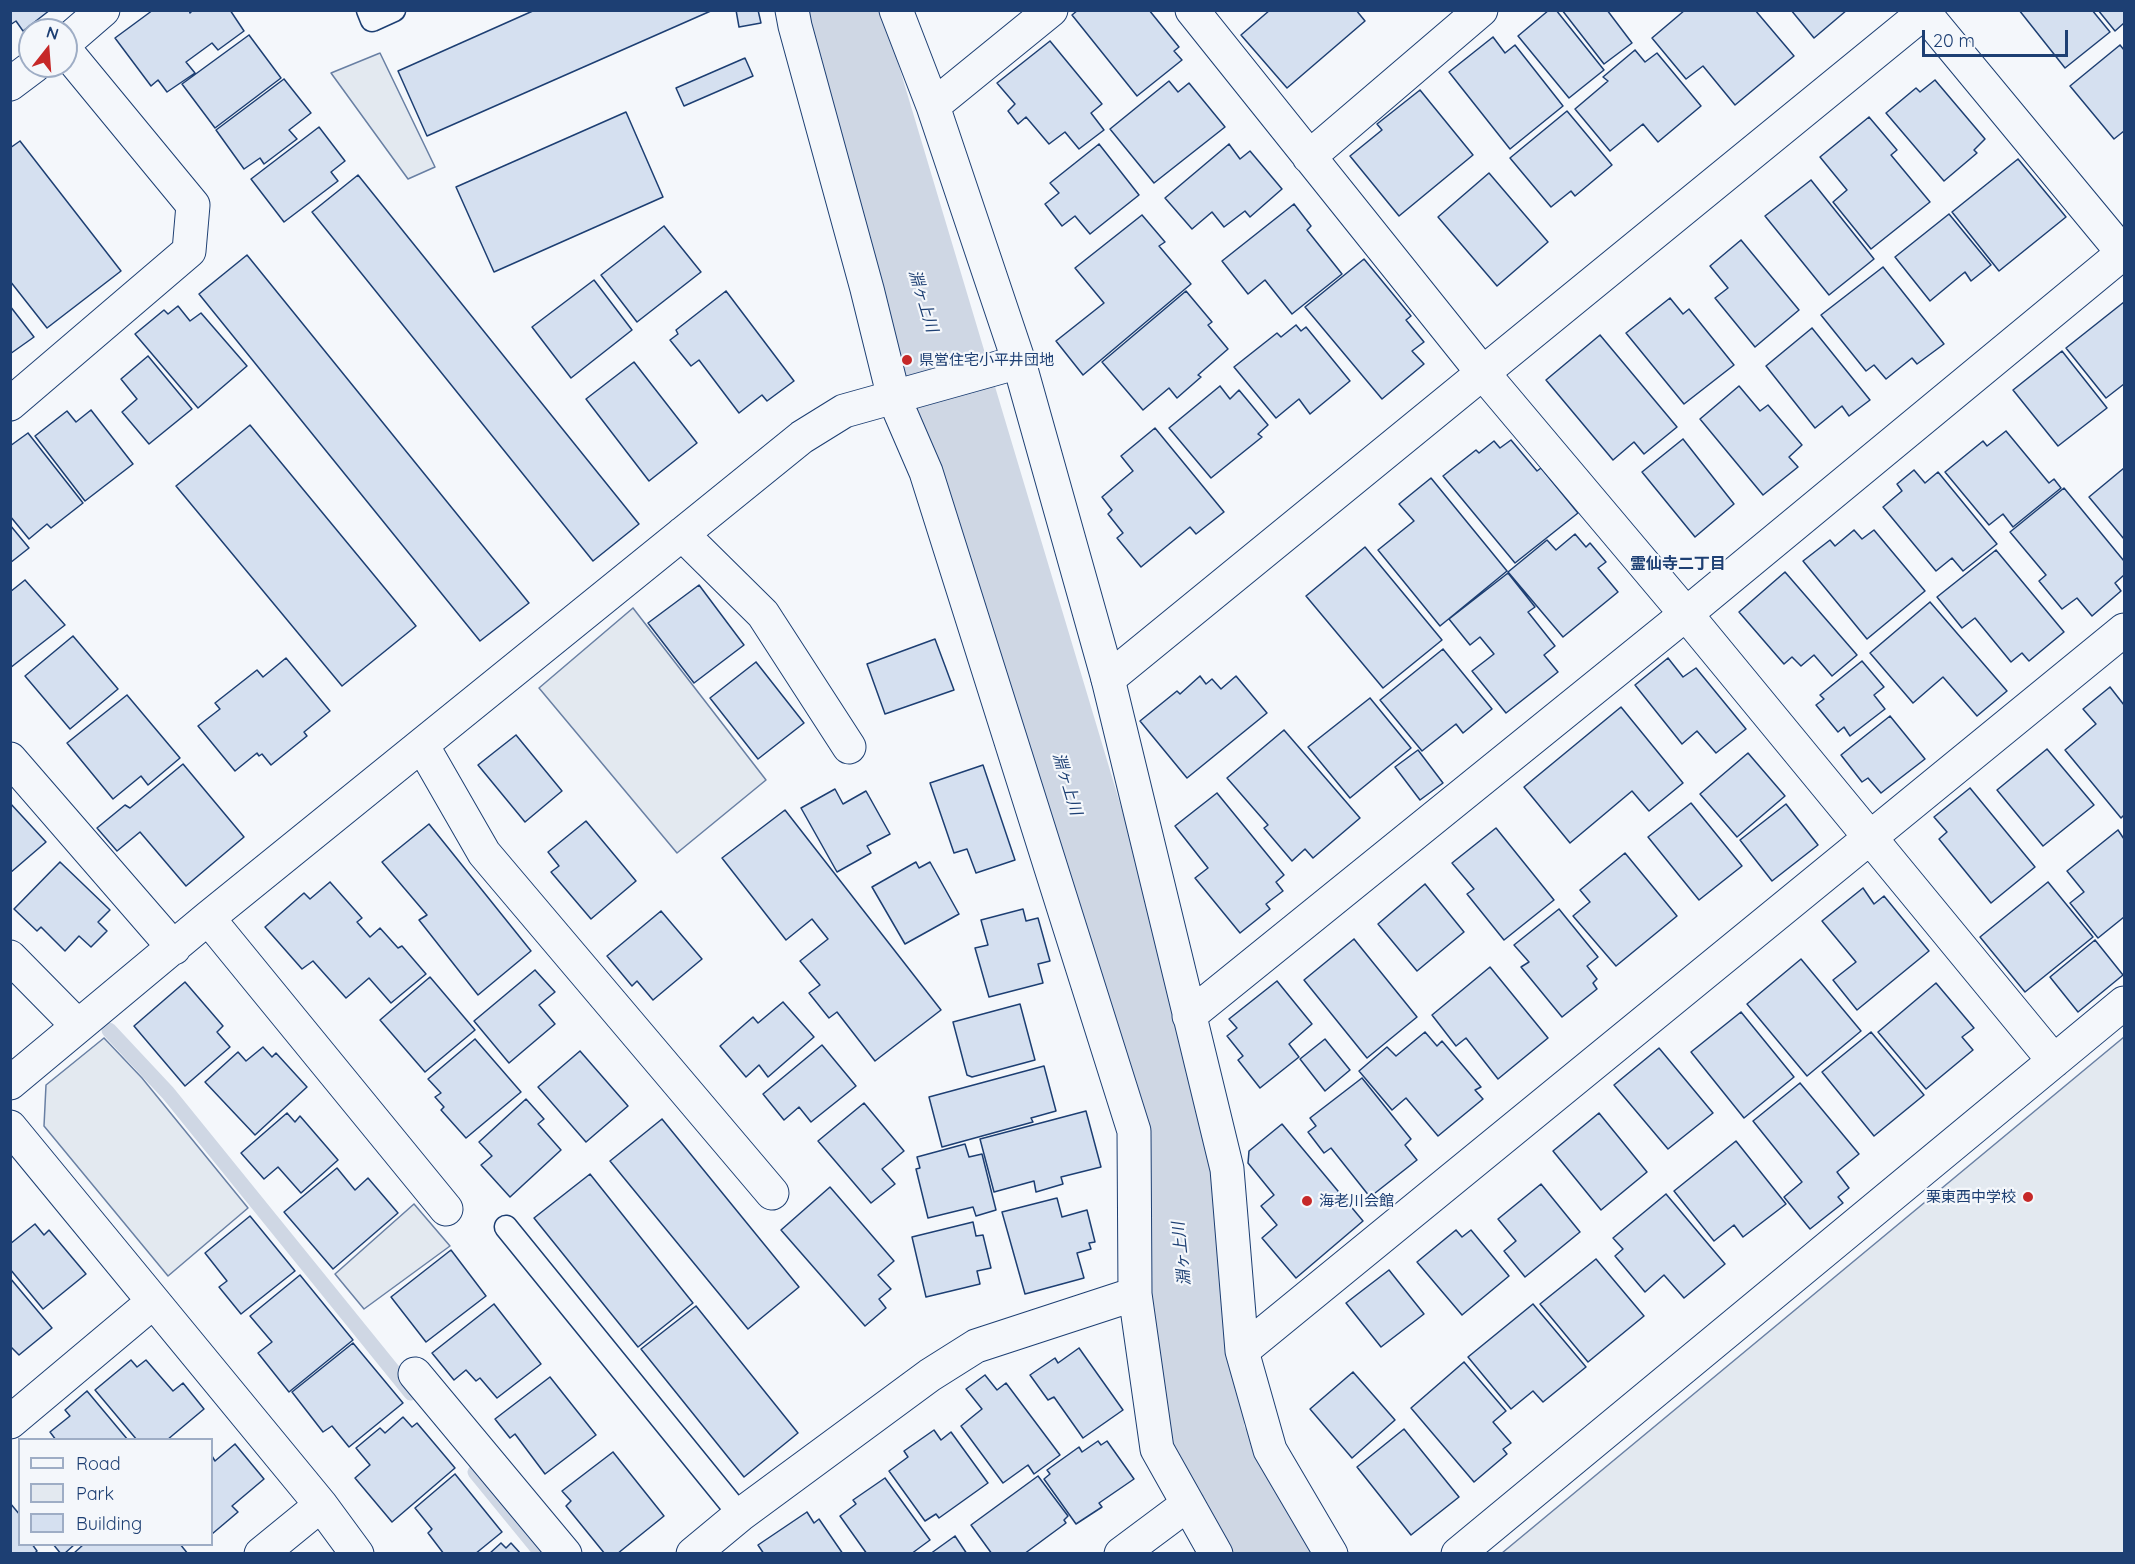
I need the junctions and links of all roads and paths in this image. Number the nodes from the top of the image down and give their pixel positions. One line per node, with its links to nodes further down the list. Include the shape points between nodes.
1 (103, 10): 10 (street)
2 (368, 10): 3 (lane, via 372,20)
3 (394, 10)
4 (792, 10): 17 (street, via 867,289)
5 (896, 10): 12 (street)
6 (1050, 10): 12 (street)
7 (1192, 10): 13 (street)
8 (1481, 10): 13 (street)
9 (1924, 11): 14 (street); 16 (street)
10 (78, 32)
11 (78, 66): 18 (street, via 193,205 189,251)
12 (933, 106): 15 (street)
13 (1309, 157): 16 (street)
14 (2124, 253): 20 (street)
15 (1005, 366): 17 (street); 22 (street)
16 (1482, 372): 20 (street); 22 (street)
17 (901, 396): 19 (street, via 844,411 801,437); 39 (street, via 1134,1131)
18 (10, 404)
19 (682, 534): 23 (street); 24 (street, via 763,614)
20 (1686, 614): 26 (street); 31 (street)
21 (2124, 630): 26 (street)
22 (1108, 679): 31 (street)
23 (422, 745): 27 (street); 36 (street, via 484,853)
24 (849, 747)
25 (10, 759): 28 (street)
26 (1871, 838): 33 (street); 41 (street)
27 (208, 918): 28 (street); 37 (street)
28 (174, 948): 32 (street)
29 (10, 957): 32 (street)
30 (2124, 1004): 33 (street)
31 (1189, 1016): 41 (street, via 1227,1169)
32 (78, 1026): 34 (street)
33 (2054, 1061): 54 (street)
34 (10, 1083)
35 (10, 1127): 40 (street)
36 (772, 1193)
37 (446, 1209)
38 (506, 1227): 46 (lane)
39 (1136, 1294): 44 (street, via 1157,1449); 46 (street, via 976,1346 930,1375)
40 (153, 1302): 43 (street); 45 (street)
41 (1242, 1351): 53 (street, via 1270,1450)
42 (415, 1374): 49 (street)
43 (10, 1422)
44 (1188, 1504): 51 (street); 52 (street)
45 (321, 1505): 47 (street); 48 (street)
46 (740, 1515): 50 (street)
47 (261, 1554)
48 (357, 1554)
49 (565, 1554)
50 (693, 1554)
51 (1121, 1554)
52 (1216, 1554)
53 (1331, 1554)
54 (1458, 1554)

